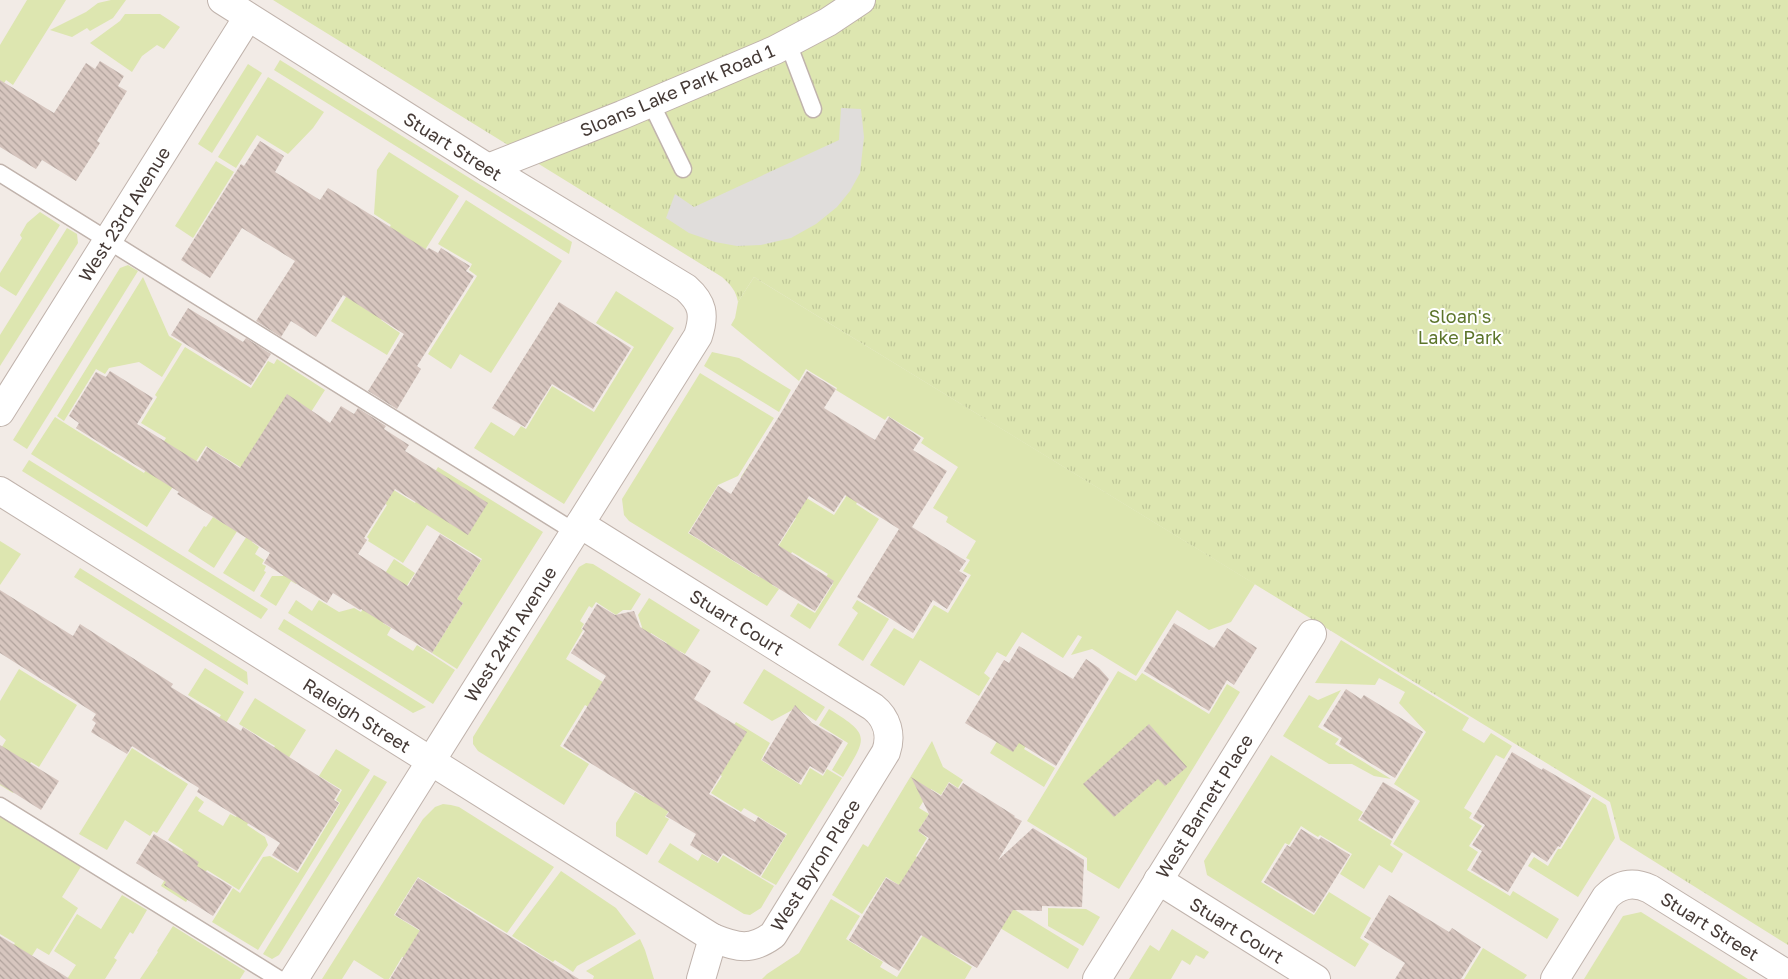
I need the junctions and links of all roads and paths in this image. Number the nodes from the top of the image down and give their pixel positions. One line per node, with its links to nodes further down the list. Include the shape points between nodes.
1 (222, 0): 3 (street, Stuart Street)
2 (861, 0): 4 (street, Sloans Lake Park Road 1)
3 (248, 17): 7 (street, Stuart Street); 10 (street, West 23rd Avenue)
4 (788, 43): 5 (street, Sloans Lake Park Road 1); 6 (lane)
5 (651, 103): 7 (street, Sloans Lake Park Road 1); 8 (lane)
6 (813, 109)
7 (488, 168): 11 (street, Stuart Street)
8 (683, 169)
9 (0, 173): 10 (lane)
10 (108, 240): 12 (street, West 23rd Avenue); 14 (lane)
11 (686, 288): 14 (street, West 24th Avenue, via 700,304 703,315 698,336)
12 (0, 412)
13 (0, 491): 17 (street, Raleigh Street)
14 (577, 528): 16 (street, Stuart Court, via 873,706); 17 (street, West 24th Avenue)
15 (1312, 634): 19 (street, West Barnett Place)
16 (887, 727): 20 (street, West Byron Place, via 889,740 886,752 774,935 749,946 731,945)
17 (431, 761): 20 (street, Raleigh Street); 23 (street, West 24th Avenue)
18 (0, 806): 22 (lane)
19 (1158, 880): 25 (street, West Barnett Place); 26 (street, Stuart Court)
20 (713, 938): 24 (street)
21 (1788, 975): 27 (street, Stuart Street, via 1650,889 1629,884 1606,897)
22 (279, 979)
23 (294, 979)
24 (701, 979)
25 (1097, 979)
26 (1316, 979)
27 (1555, 979)

